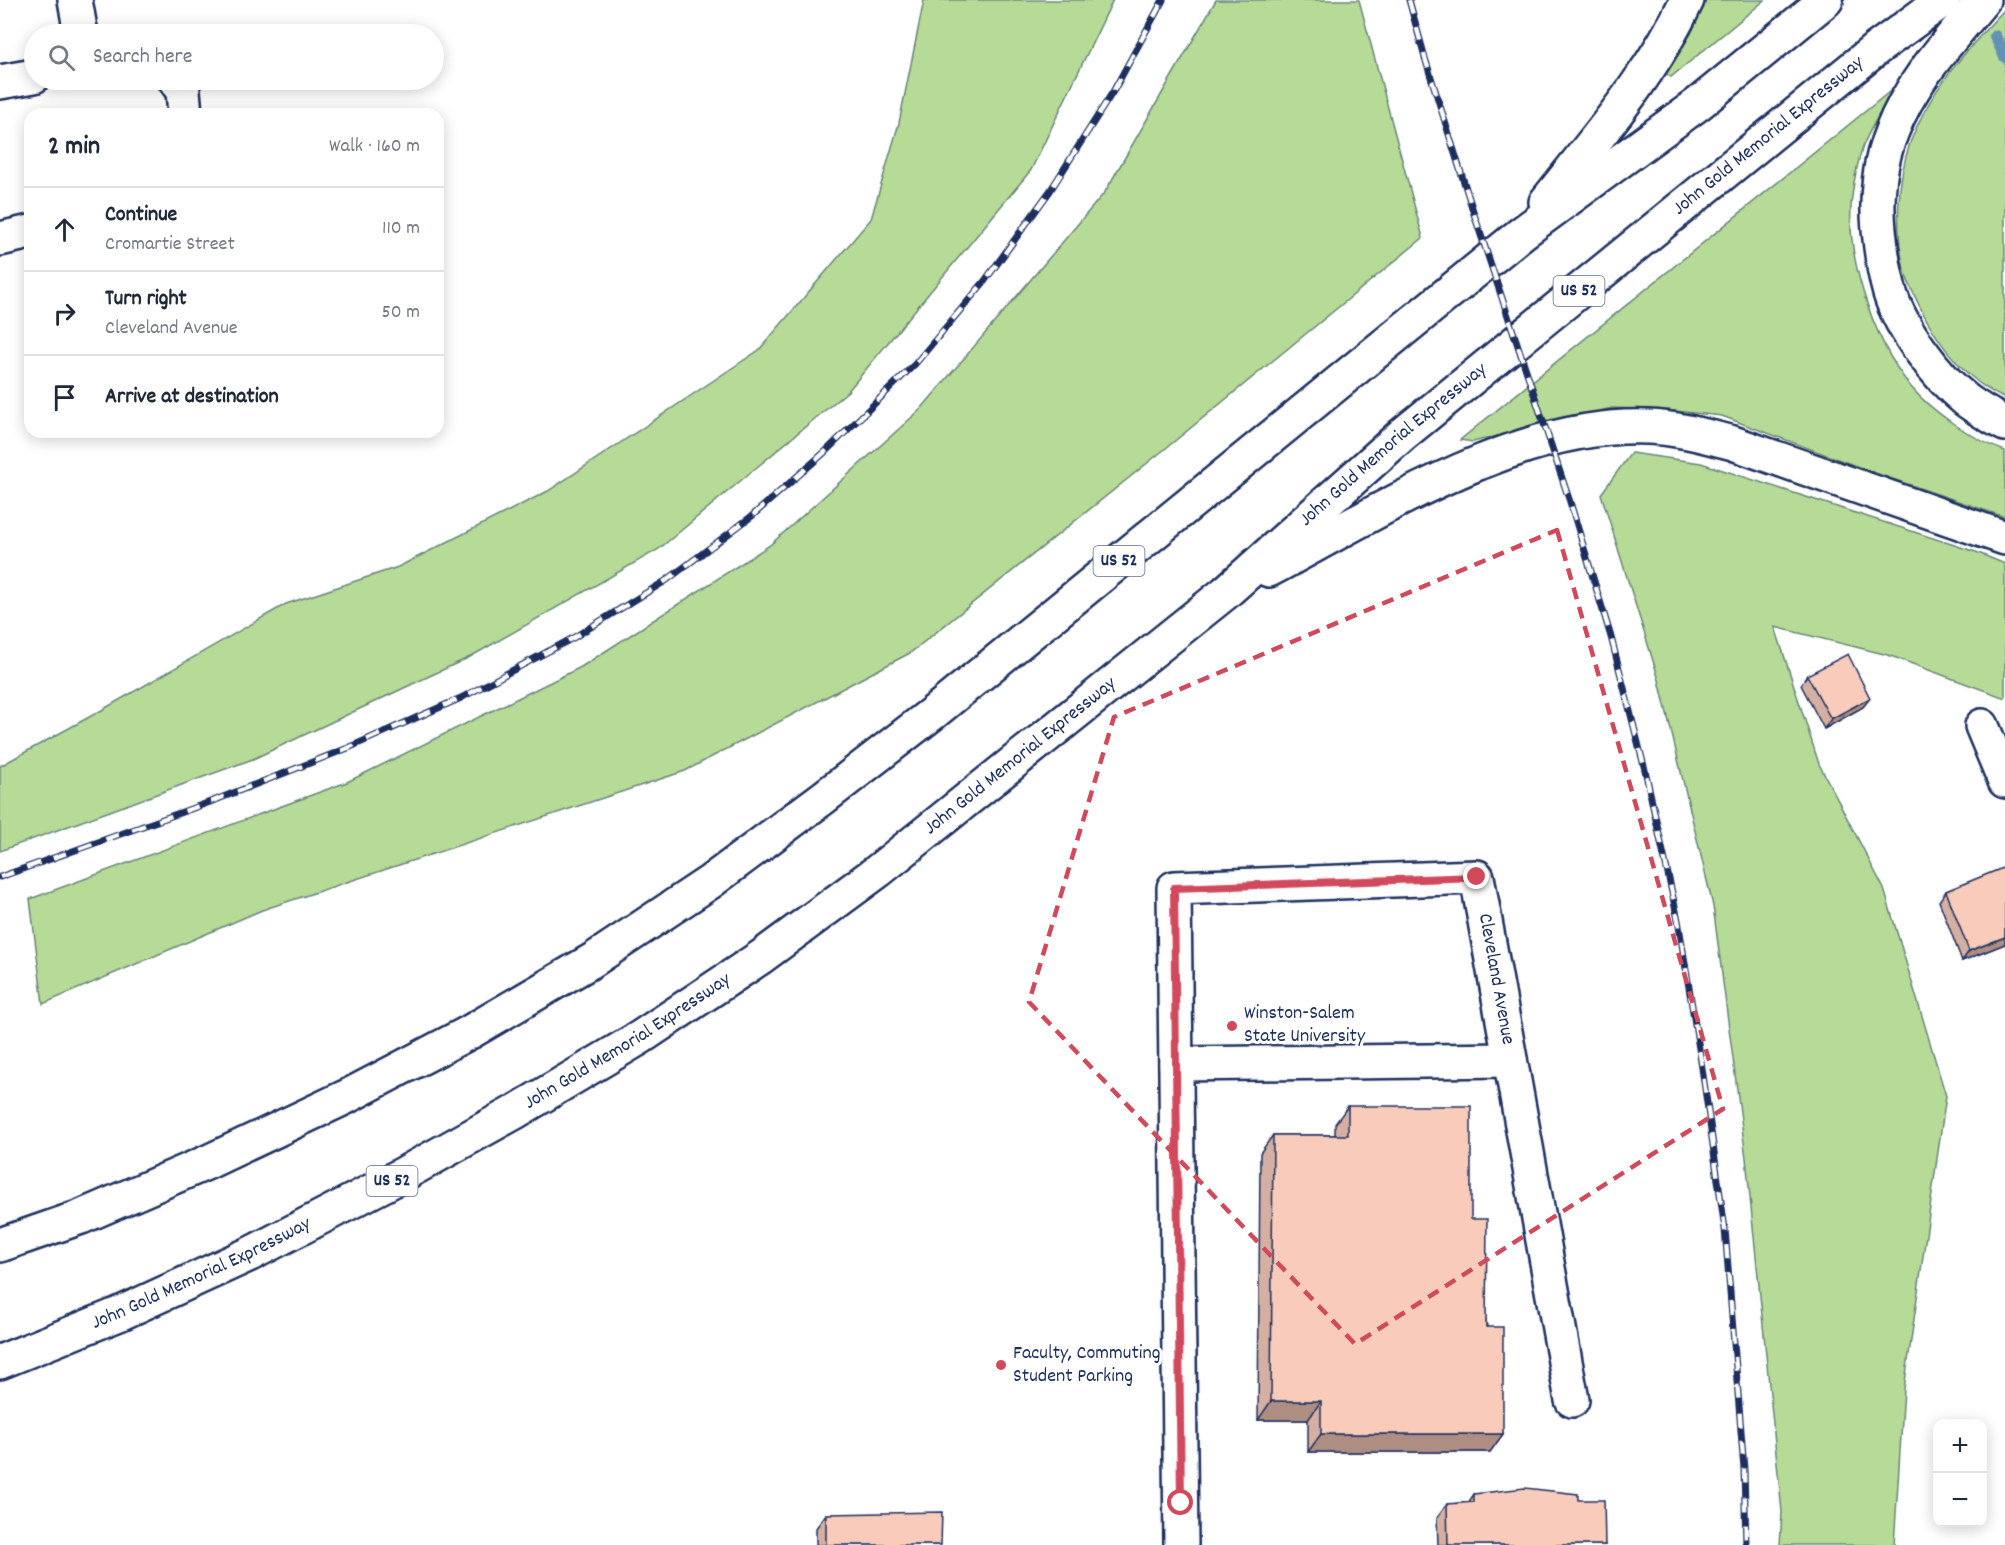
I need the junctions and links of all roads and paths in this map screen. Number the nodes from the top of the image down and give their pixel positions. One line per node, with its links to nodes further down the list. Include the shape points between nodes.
1 (75, 0): 6 (main road)
2 (1688, 0): 12 (main road, via 1647,71)
3 (1826, 0): 12 (main road, US 52, via 1698,104)
4 (1943, 0): 16 (main road, John Gold Memorial Expressway / US 52, via 1876,49 1402,435)
5 (1983, 0): 14 (main road, via 1936,57 1891,131 1877,209 1881,253 1891,295 1911,336 1936,370 1966,400)
6 (79, 24)
7 (24, 78): 8 (main road)
8 (0, 82)
9 (182, 90): 10 (main road)
10 (184, 108)
11 (24, 233): 13 (main road)
12 (1522, 233): 21 (main road, US 52, via 933,713 710,882 470,1032 346,1097 102,1208)
13 (0, 239)
14 (2005, 424)
15 (2005, 538): 16 (main road, via 1733,443 1692,432 1613,428 1528,444 1482,462)
16 (1225, 593): 22 (main road, John Gold Memorial Expressway / US 52, via 878,872 761,957 640,1037 398,1177 250,1254 119,1314)
17 (1982, 726): 18 (main road)
18 (2005, 780)
19 (1510, 1060): 20 (main road); 20 (main road, Cleveland Avenue, via 1477,877 1174,888); 23 (main road)
20 (1176, 1064): 24 (main road)
21 (0, 1245)
22 (0, 1362)
23 (1572, 1400)
24 (1181, 1545)

